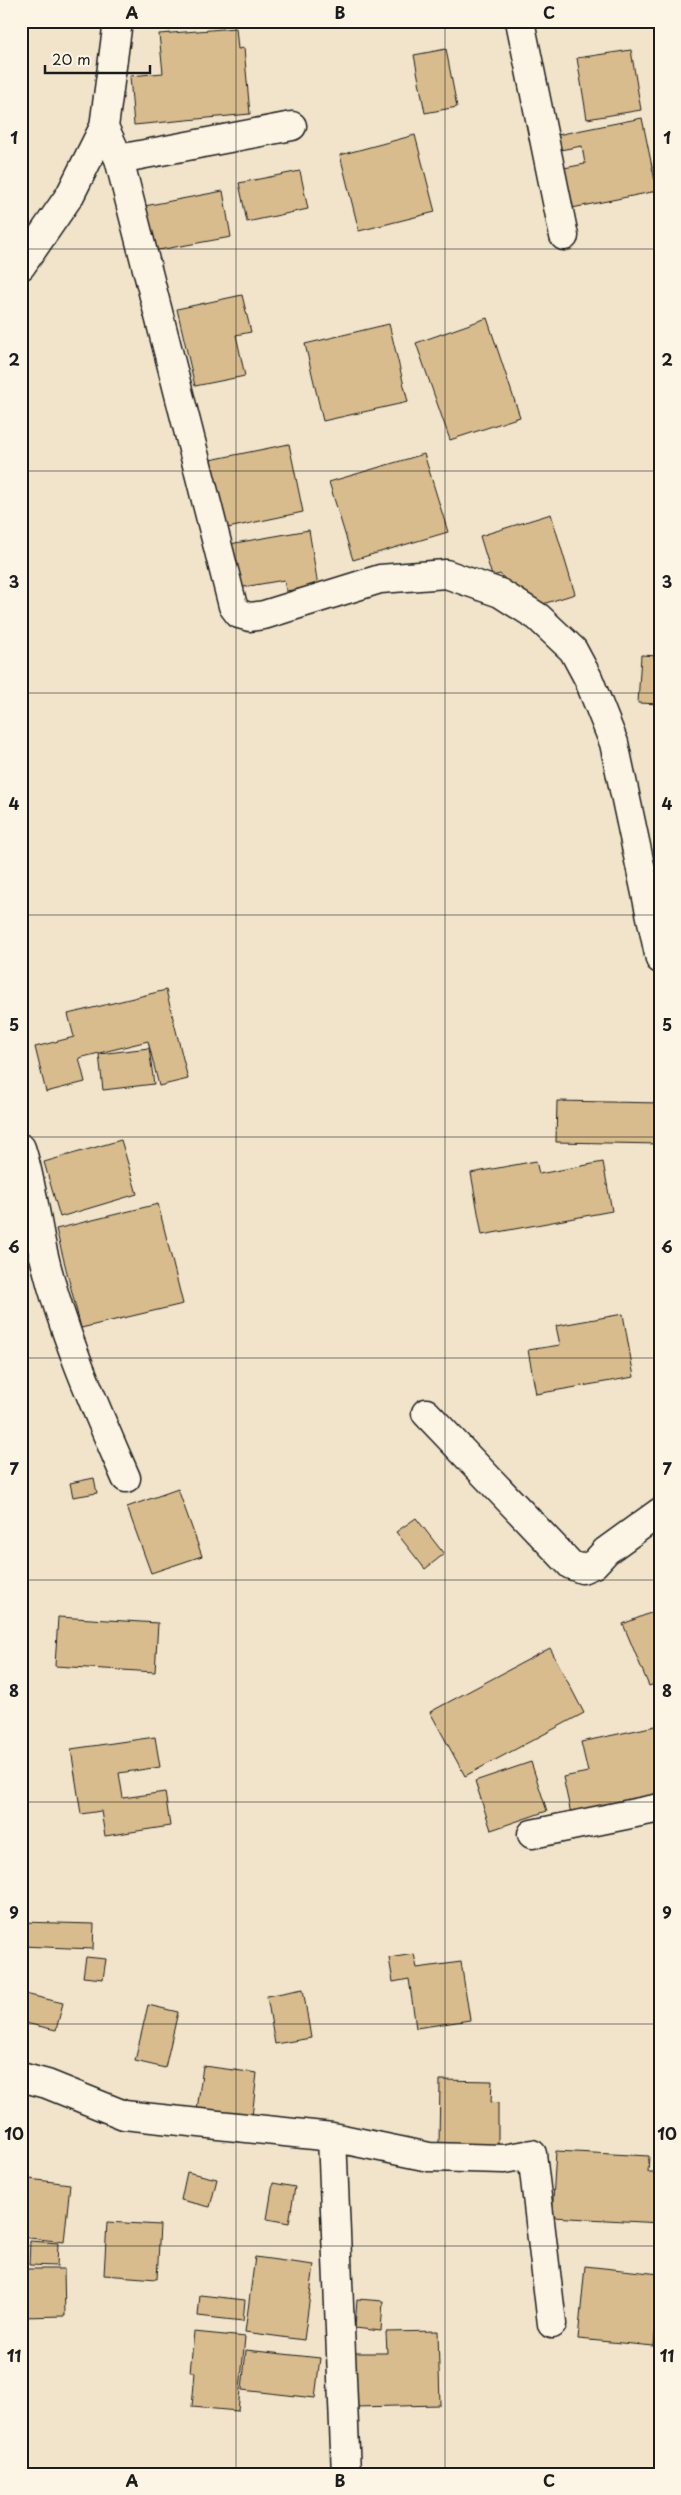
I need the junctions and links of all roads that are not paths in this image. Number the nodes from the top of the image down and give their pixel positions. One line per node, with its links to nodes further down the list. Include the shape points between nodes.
1 (118, 21): 4 (street)
2 (520, 21): 6 (street)
3 (292, 126): 5 (street)
4 (104, 128): 5 (street); 7 (street, via 70,195)
5 (119, 159): 8 (street, via 233,606 239,614 257,616 380,579 446,574 500,593 538,617 573,650 614,743)
6 (564, 236)
7 (21, 266)
8 (660, 960)
9 (21, 1148): 11 (street, via 31,1179 42,1252 53,1290 84,1380)
10 (426, 1413): 12 (street, via 571,1565 582,1569 594,1564 606,1551)
11 (126, 1478)
12 (660, 1512)
13 (660, 1808): 14 (street)
14 (532, 1834)
15 (21, 2077): 16 (street, via 48,2084 124,2115)
16 (332, 2137): 17 (street, via 429,2157 504,2159 532,2154); 18 (street)
17 (552, 2324)
18 (346, 2474)

